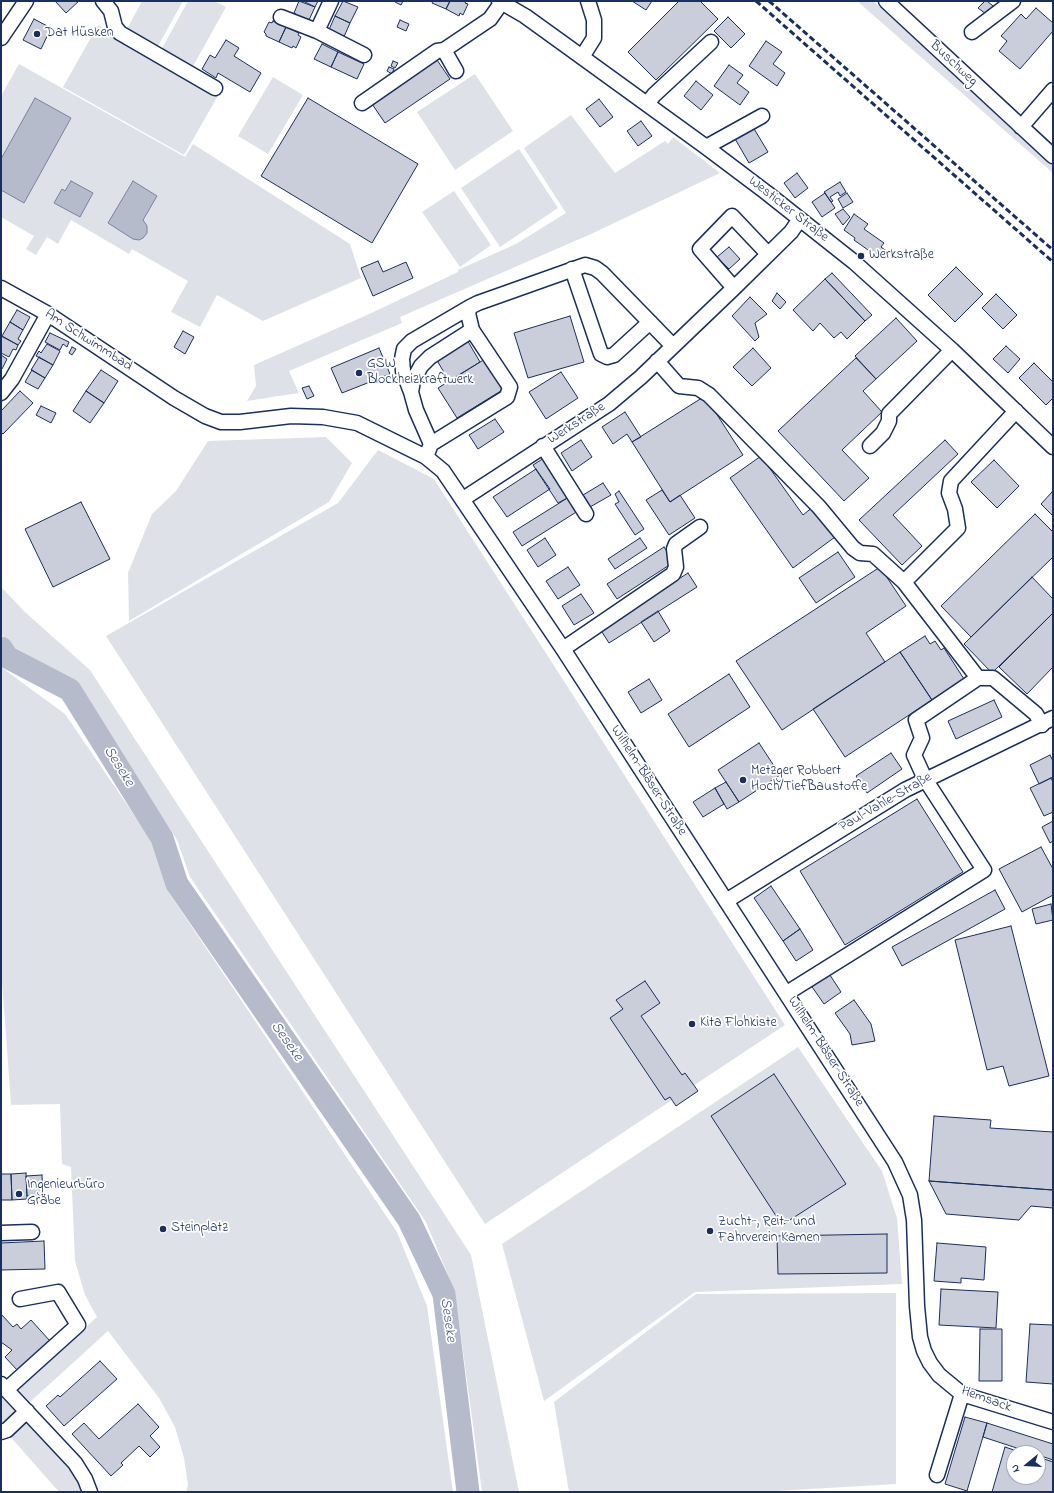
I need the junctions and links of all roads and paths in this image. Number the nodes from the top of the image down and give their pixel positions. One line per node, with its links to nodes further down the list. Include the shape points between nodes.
1 (26, 1): 11 (street)
2 (102, 1): 17 (street, via 111,11 115,27 120,33)
3 (331, 1): 9 (street)
4 (588, 1): 15 (street, via 594,20 594,38)
5 (886, 1): 22 (street, Buschweg)
6 (1013, 1): 10 (street)
7 (500, 2): 13 (street, via 490,19); 15 (street, Westicker Straße, via 526,16)
8 (281, 17): 9 (street)
9 (317, 30): 14 (street)
10 (972, 32)
11 (1, 38)
12 (711, 42): 20 (street)
13 (444, 50): 16 (street); 19 (street, via 436,51)
14 (364, 55)
15 (582, 57): 20 (street, Westicker Straße)
16 (456, 71)
17 (215, 88)
18 (1053, 90): 22 (street)
19 (362, 103)
20 (647, 104): 23 (street, Westicker Straße)
21 (762, 116): 23 (street)
22 (1021, 127): 24 (street, Buschweg)
23 (706, 147): 25 (street, Westicker Straße)
24 (1053, 156)
25 (800, 220): 26 (street, Werkstraße); 35 (street, Westicker Straße, via 854,262)
26 (768, 254): 29 (street, Werkstraße); 29 (street, via 732,216 700,249)
27 (572, 269): 30 (street); 32 (street, via 585,266 595,268); 32 (street, via 601,354 606,357 614,355)
28 (1, 288): 31 (street, Am Schwimmbad)
29 (734, 288): 34 (street, Werkstraße)
30 (470, 307): 33 (street, via 468,313); 37 (street, via 412,341 404,349 403,371)
31 (48, 314): 38 (street, via 12,379); 39 (street, Am Schwimmbad)
32 (650, 322): 34 (street)
33 (472, 330): 37 (street, via 430,357 421,366 413,381); 44 (street, via 510,387 507,397)
34 (672, 346): 36 (street, Werkstraße)
35 (952, 350): 40 (street, Westicker Straße); 42 (street, via 889,414 883,433)
36 (657, 361): 41 (street, Werkstraße, via 609,404); 48 (street, via 679,386 698,388 708,396 819,507 852,548 873,554)
37 (411, 392): 44 (street)
38 (1, 393)
39 (174, 398): 44 (street, Wilhelm-Bläser-Straße, via 221,422 291,416 323,417 357,423)
40 (1016, 411): 43 (street, Westicker Straße); 48 (street, via 951,481 949,493 958,528)
41 (543, 446): 45 (street, Werkstraße); 46 (street)
42 (870, 446)
43 (1053, 447)
44 (428, 451): 45 (street, Wilhelm-Bläser-Straße)
45 (463, 500): 49 (street, Wilhelm-Bläser-Straße)
46 (586, 514)
47 (700, 527): 49 (street, via 676,544 676,566 673,574)
48 (904, 582): 50 (street)
49 (563, 649): 53 (street, Wilhelm-Bläser-Straße)
50 (978, 678): 51 (street, via 993,678); 52 (street, via 916,720 922,738 914,755)
51 (1047, 721): 52 (street, Paul-Vahle-Straße)
52 (926, 779): 53 (street, Paul-Vahle-Straße, via 868,811); 54 (street, via 984,870)
53 (726, 901): 54 (street, Wilhelm-Bläser-Straße)
54 (787, 993): 58 (street, Wilhelm-Bläser-Straße, via 882,1140 906,1182 914,1220 920,1337)
55 (32, 1232): 56 (street)
56 (1, 1233)
57 (20, 1299): 59 (street, via 58,1292 78,1325)
58 (930, 1362): 60 (street, Hemsack, via 939,1375)
59 (4, 1386): 61 (street)
60 (962, 1394): 62 (street, Hemsack); 64 (street)
61 (27, 1411): 63 (street, via 7,1430); 65 (street, via 74,1463)
62 (1053, 1422)
63 (1, 1432)
64 (937, 1476)
65 (90, 1492)

